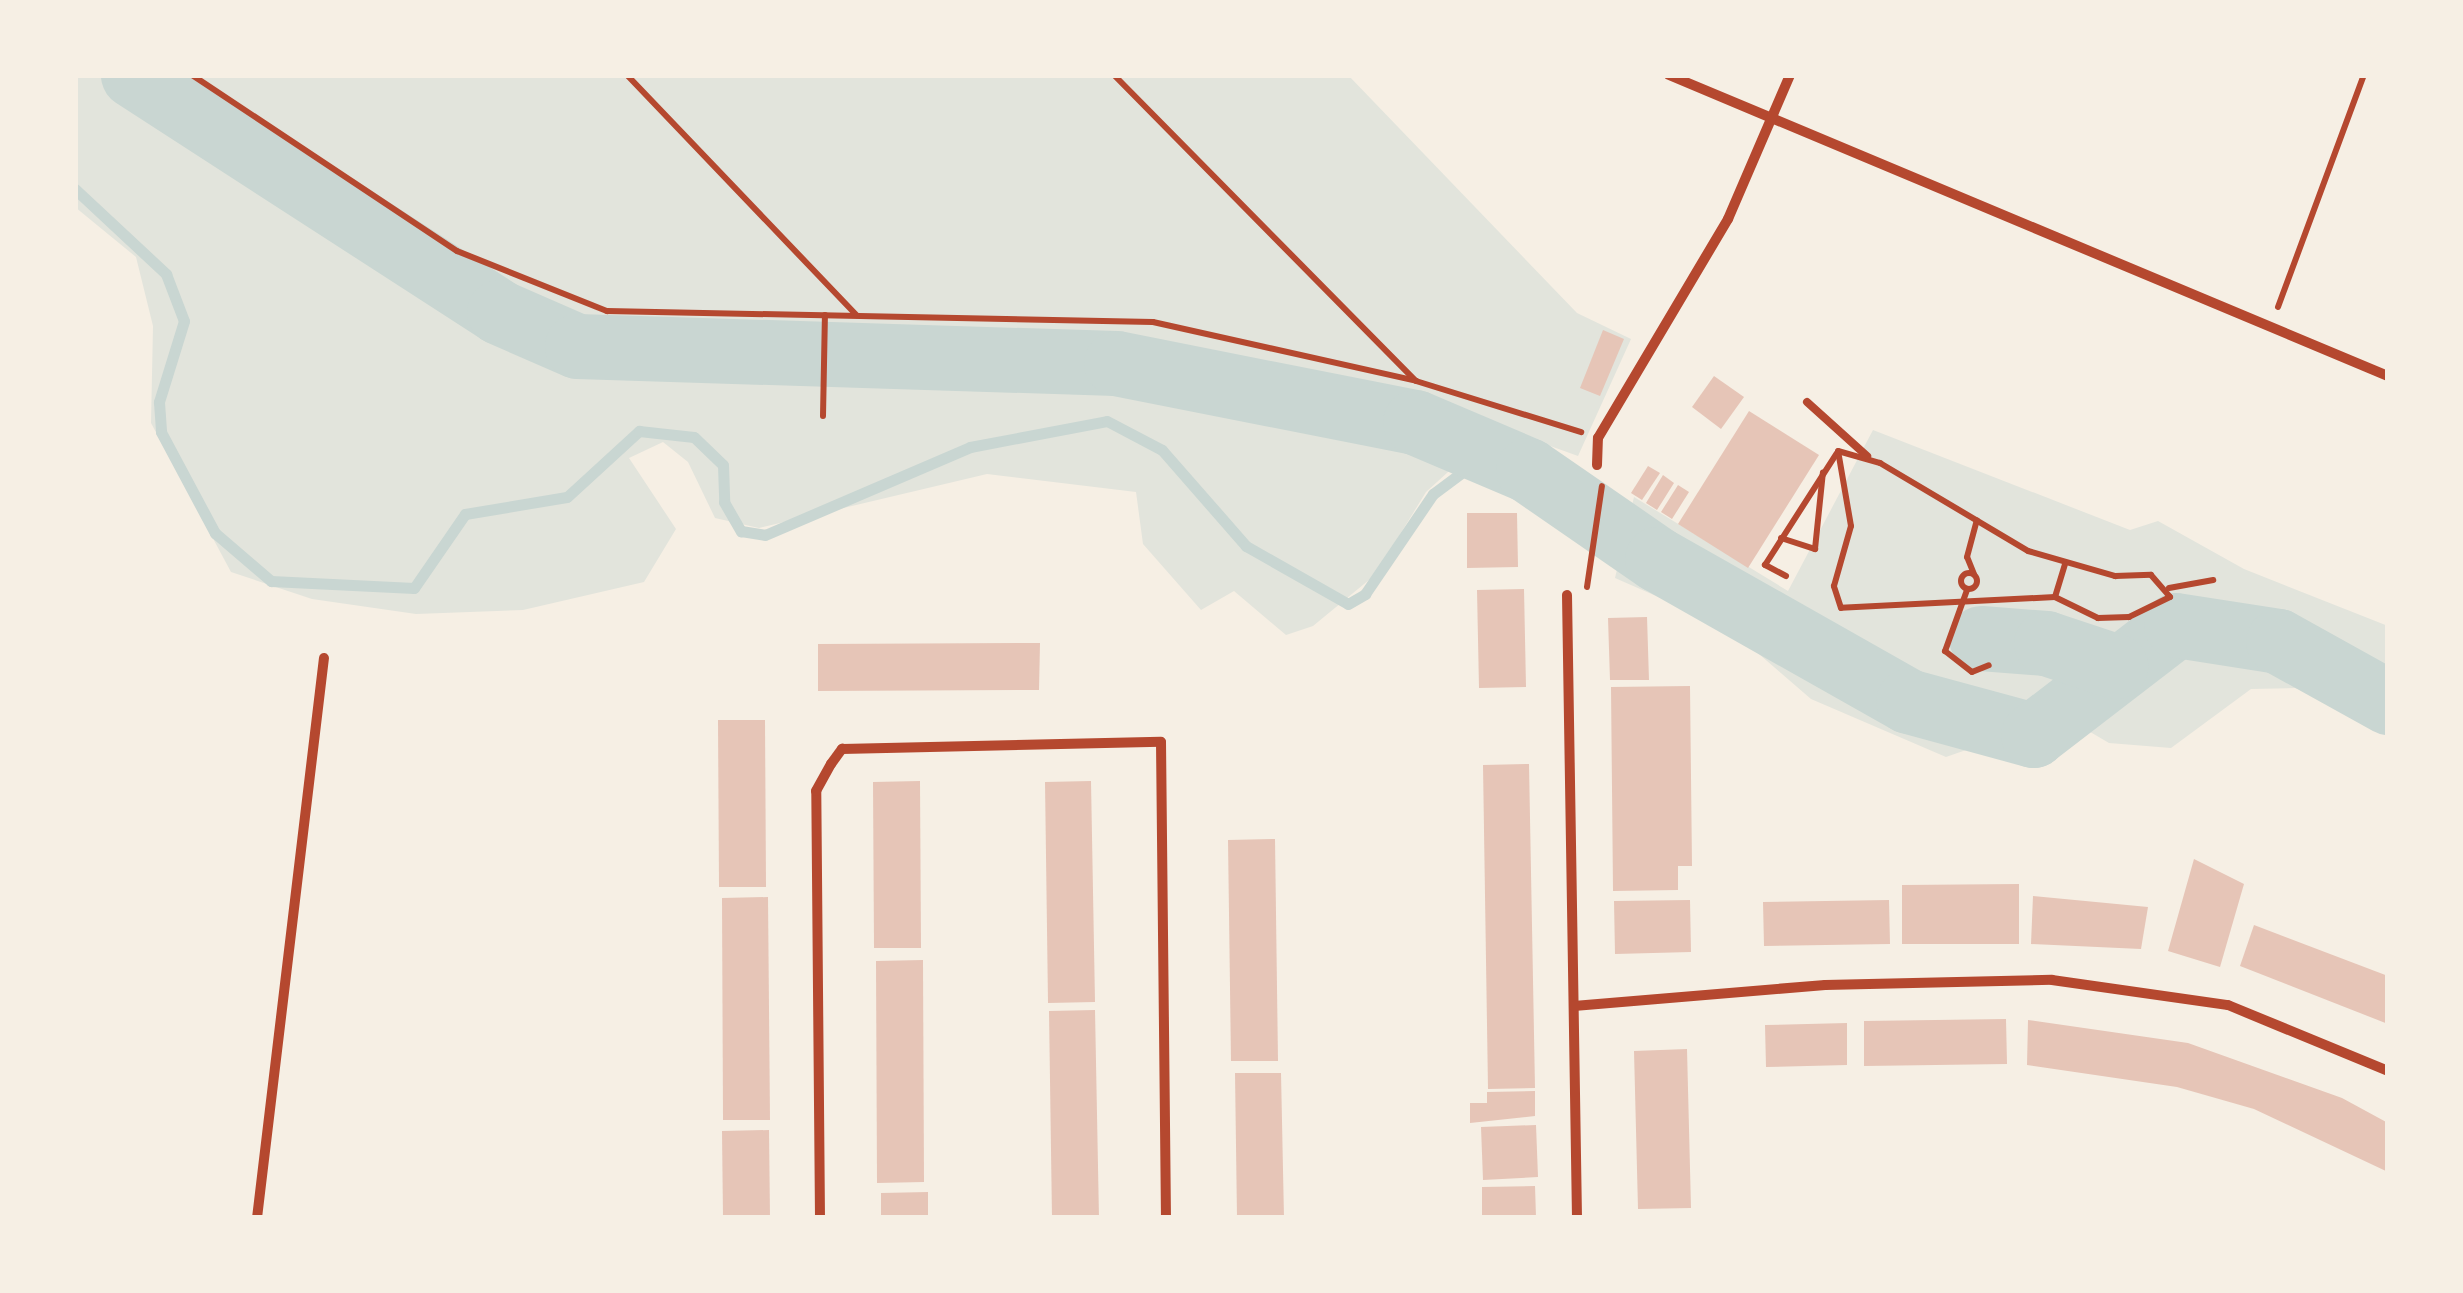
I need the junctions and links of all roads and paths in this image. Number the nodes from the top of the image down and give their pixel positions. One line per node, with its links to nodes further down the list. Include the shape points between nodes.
1 (192, 75): 8 (path, via 458,251 527,286 607,311)
2 (627, 75): 9 (path)
3 (1114, 75): 12 (path)
4 (1669, 75): 7 (street)
5 (1790, 75): 7 (street)
6 (2364, 75): 10 (path)
7 (1771, 121): 10 (street); 15 (street, via 1728,219)
8 (824, 315): 9 (path); 14 (path)
9 (856, 315): 12 (path, via 1152,322)
10 (2270, 327): 11 (street)
11 (2388, 376)
12 (1416, 381): 15 (path)
13 (1807, 402): 17 (lane)
14 (823, 416)
15 (1598, 438): 18 (street)
16 (1838, 452): 17 (path); 19 (path); 30 (path, via 1851,526 1834,586 1841,608)
17 (1867, 456): 21 (path)
18 (1597, 464)
19 (1823, 471): 22 (path); 22 (path, via 1815,549)
20 (1602, 488): 25 (path)
21 (1977, 520): 23 (path); 30 (path, via 1967,557 1974,574 1962,578 1966,590)
22 (1781, 538): 24 (path, via 1765,565)
23 (2065, 565): 27 (path, via 2134,570); 29 (path)
24 (1786, 576)
25 (1589, 578)
26 (2213, 580): 27 (path)
27 (2169, 588): 29 (path, via 2165,604 2129,617 2098,618)
28 (1567, 595): 33 (street)
29 (2055, 597): 30 (path)
30 (1956, 605): 32 (path, via 1945,652 1972,672)
31 (324, 658): 35 (street)
32 (1989, 665)
33 (1574, 1006): 34 (street, via 1826,985 2052,980 2228,1006); 38 (street)
34 (2388, 1071)
35 (257, 1218)
36 (820, 1218): 37 (street, via 816,792 842,749 1161,742)
37 (1166, 1218)
38 (1577, 1218)

